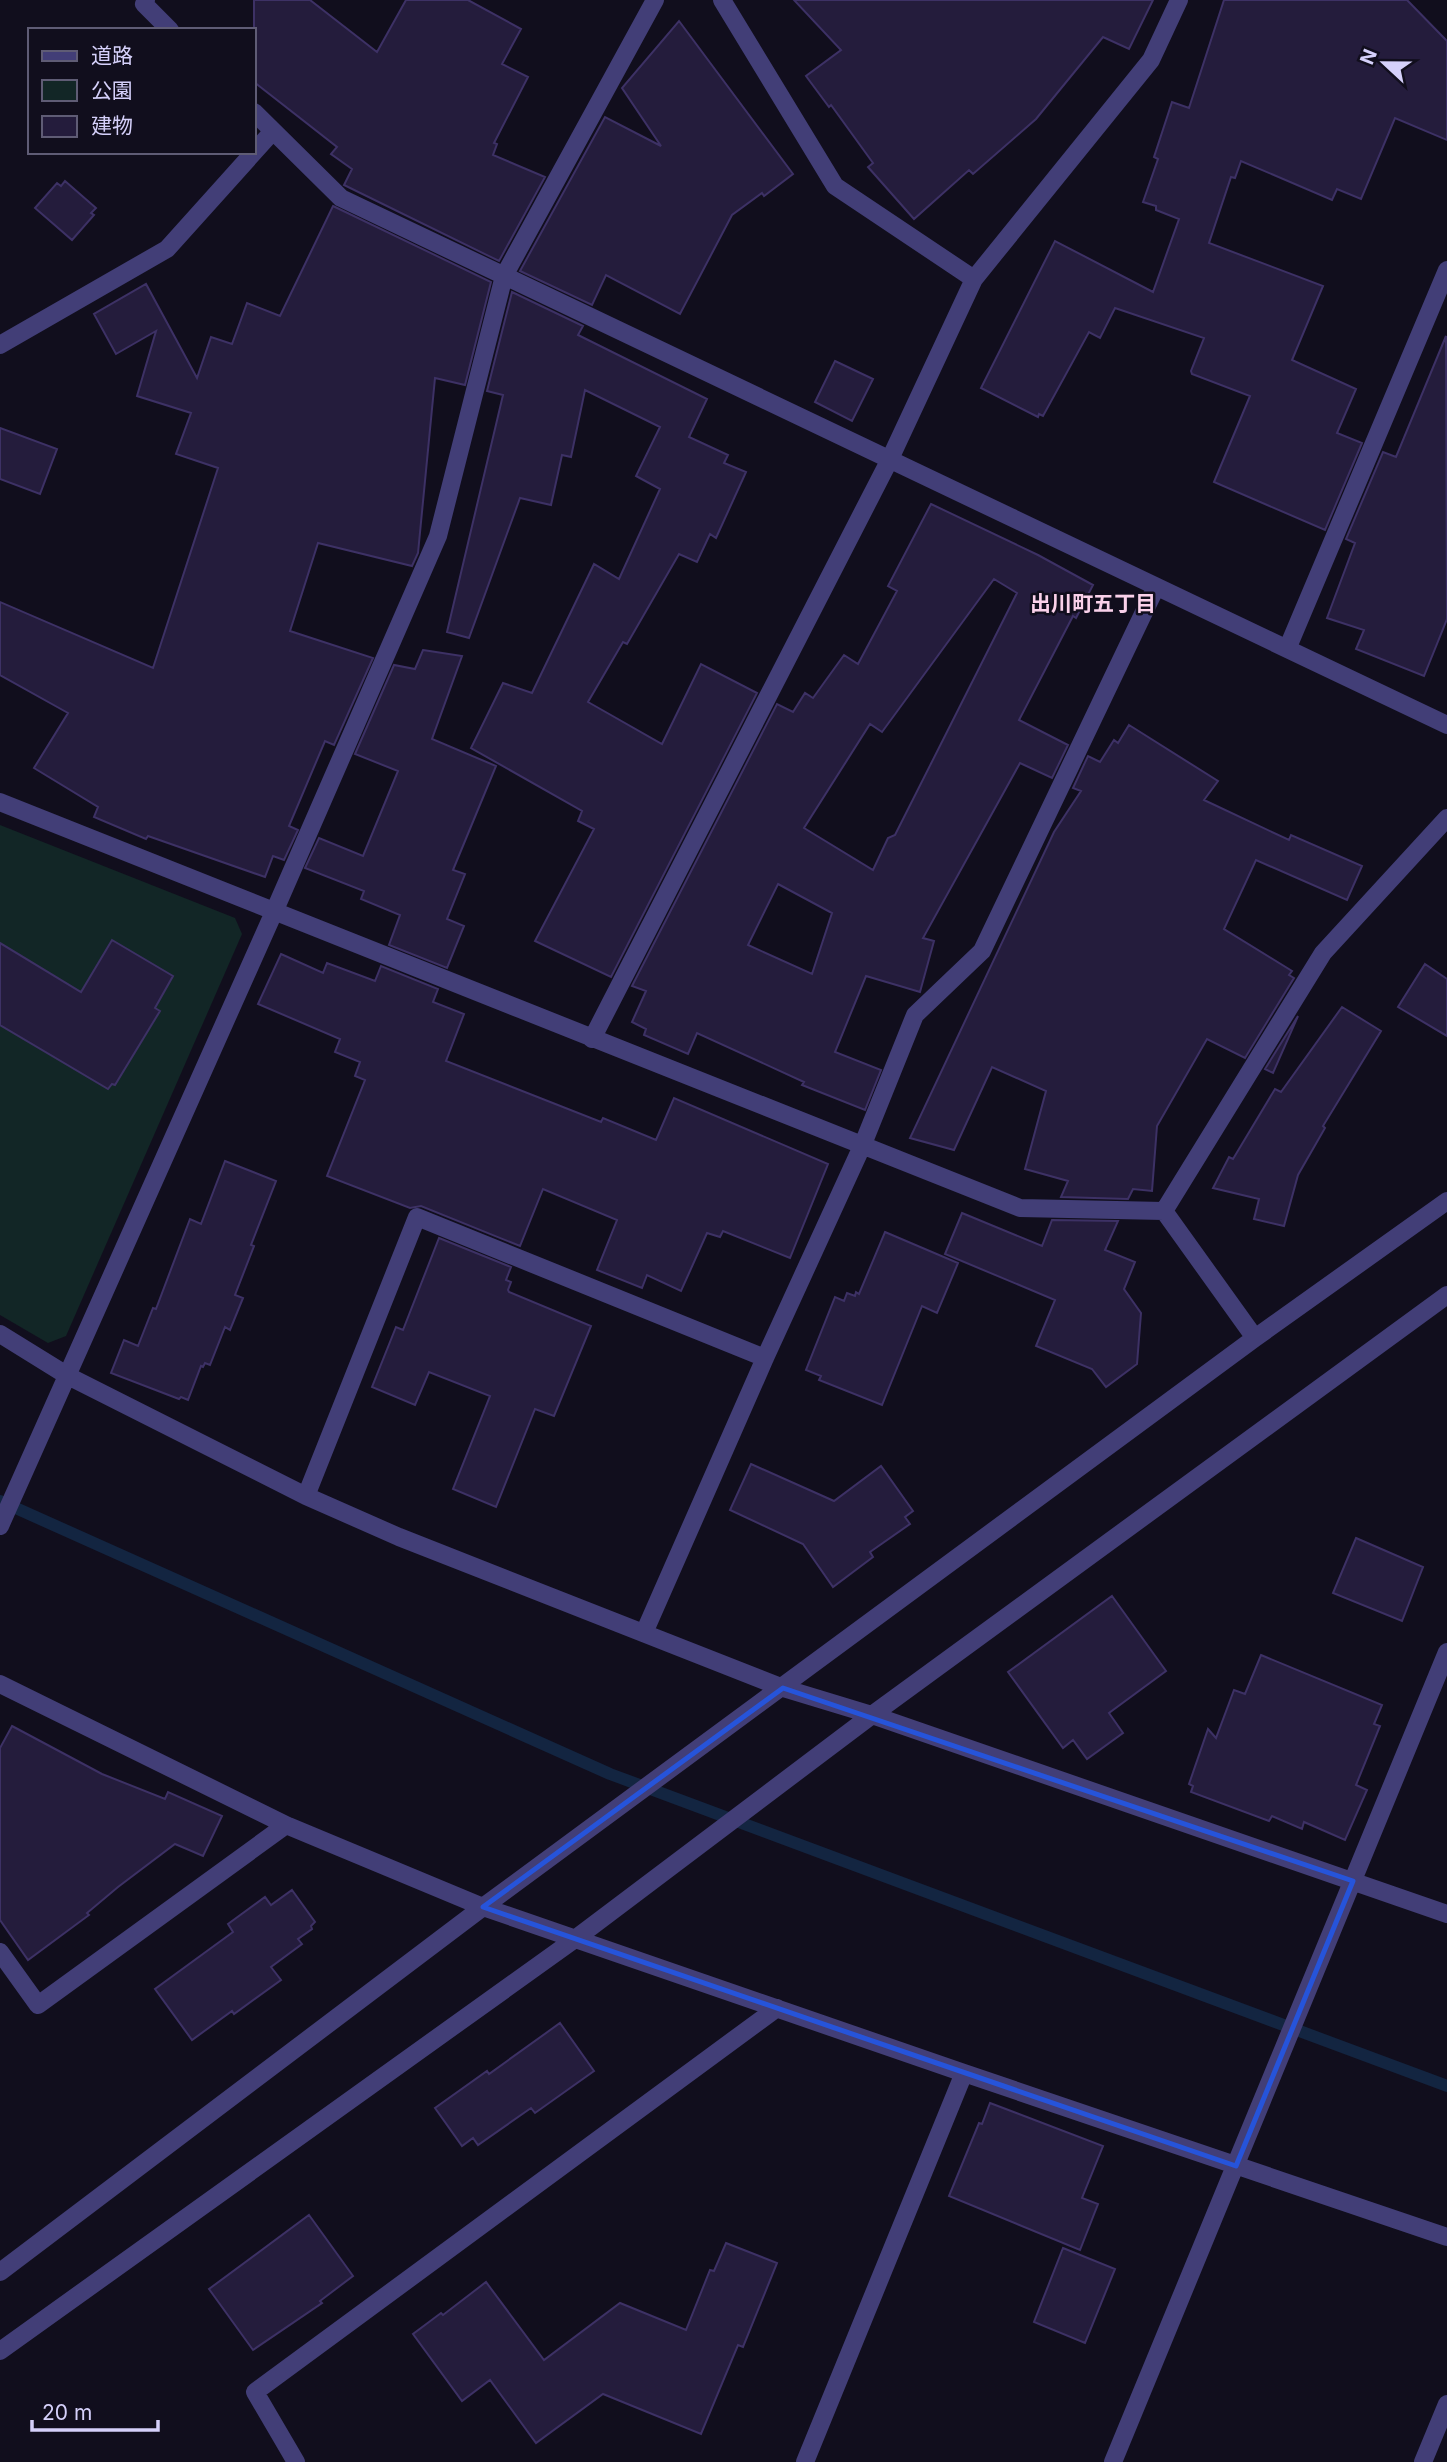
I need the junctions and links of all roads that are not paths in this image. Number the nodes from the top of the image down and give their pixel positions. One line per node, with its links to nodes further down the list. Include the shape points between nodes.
1 (146, 0): 5 (street)
2 (655, 0): 11 (street)
3 (723, 0): 12 (street, via 835,186)
4 (1179, 0): 12 (street, via 1151,60)
5 (168, 28)
6 (256, 113): 7 (street)
7 (274, 131): 8 (street); 11 (street, via 341,198)
8 (256, 151)
9 (253, 154): 13 (street, via 167,249)
10 (1447, 270): 16 (street)
11 (504, 276): 14 (street); 20 (street, via 438,536)
12 (974, 279): 14 (street)
13 (0, 345)
14 (889, 461): 15 (street); 21 (street)
15 (1156, 587): 16 (street); 22 (street, via 982,951 915,1015)
16 (1288, 648): 17 (street)
17 (1447, 725)
18 (0, 802): 20 (street)
19 (1447, 818): 24 (street, via 1323,953)
20 (274, 912): 21 (street); 29 (street)
21 (592, 1039): 22 (street)
22 (863, 1144): 24 (street, via 1020,1208); 28 (street)
23 (1447, 1201): 27 (street)
24 (1164, 1211): 27 (street)
25 (1447, 1295): 36 (street)
26 (0, 1334): 29 (street)
27 (1255, 1338): 35 (street)
28 (765, 1358): 30 (street, via 416,1217); 32 (street)
29 (68, 1376): 30 (street); 31 (street)
30 (306, 1496): 32 (street)
31 (0, 1526)
32 (644, 1633): 35 (street)
33 (1447, 1652): 38 (street)
34 (0, 1684): 37 (street)
35 (783, 1688): 36 (street); 39 (street)
36 (872, 1715): 38 (street); 41 (street)
37 (286, 1825): 39 (street); 42 (street, via 38,2005)
38 (1353, 1881): 40 (street); 45 (street)
39 (483, 1906): 41 (street); 47 (street)
40 (1447, 1914)
41 (575, 1939): 43 (street); 48 (street)
42 (0, 1952)
43 (777, 2008): 44 (street); 50 (street, via 255,2392)
44 (964, 2073): 45 (street); 51 (street)
45 (1236, 2166): 46 (street); 52 (street)
46 (1447, 2237)
47 (0, 2272)
48 (0, 2351)
49 (1447, 2404): 53 (street)
50 (296, 2462)
51 (805, 2462)
52 (1113, 2462)
53 (1423, 2462)

